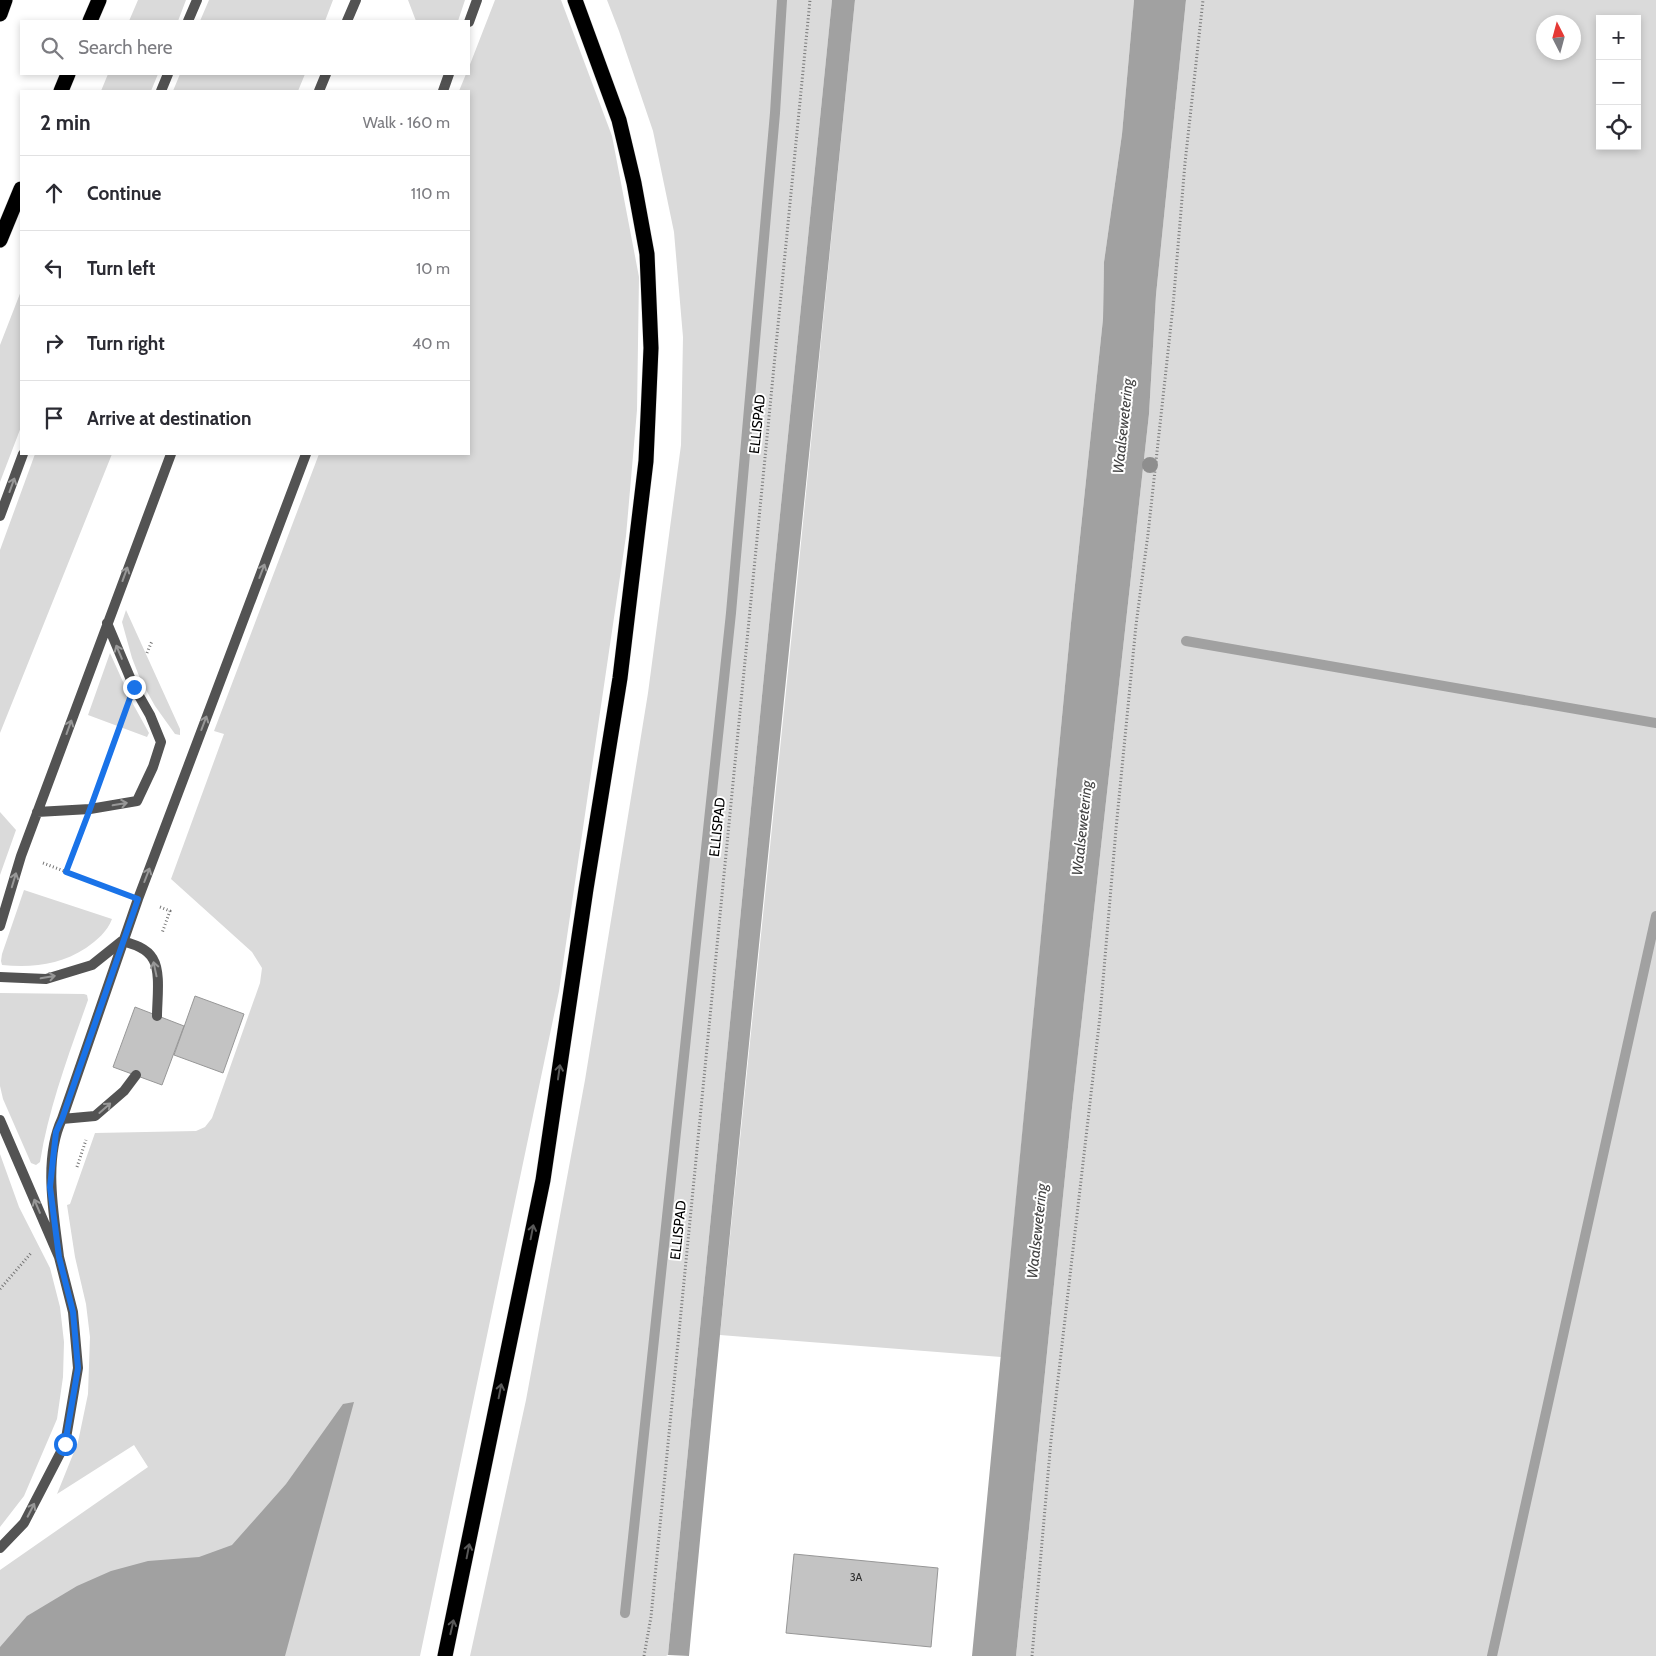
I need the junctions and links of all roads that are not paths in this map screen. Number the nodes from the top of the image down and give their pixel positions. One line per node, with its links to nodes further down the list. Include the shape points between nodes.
1 (6, 0): 7 (highway)
2 (99, 0): 8 (highway)
3 (197, 0): 9 (lane)
4 (356, 0): 10 (lane)
5 (477, 0): 11 (lane)
6 (575, 0): 37 (highway, one-way to 6, via 542,1180 620,678 646,461 651,348 646,254 619,120)
7 (0, 14)
8 (90, 20)
9 (188, 20)
10 (347, 20)
11 (470, 20)
12 (68, 75): 16 (highway)
13 (168, 75): 17 (lane)
14 (326, 75): 18 (lane)
15 (449, 75): 19 (lane)
16 (61, 90)
17 (161, 90)
18 (319, 90)
19 (443, 90)
20 (20, 191): 21 (highway)
21 (0, 240)
22 (23, 455): 25 (lane, one-way to 22)
23 (171, 455): 26 (lane, one-way to 23)
24 (306, 455): 29 (lane, one-way to 24)
25 (0, 516)
26 (107, 624): 27 (lane, one-way to 26); 27 (lane, one-way to 26, via 90,809 137,801 153,767 161,742)
27 (37, 812): 28 (lane, one-way to 27)
28 (0, 926)
29 (122, 941): 30 (lane, one-way to 29, via 46,979 92,965); 31 (lane, one-way to 29, via 157,975 153,958 138,946); 33 (lane)
30 (0, 977)
31 (157, 1016)
32 (136, 1075): 33 (lane, one-way to 32, via 95,1116 124,1091)
33 (62, 1119): 35 (lane, via 56,1132 50,1187)
34 (0, 1120): 35 (lane, one-way to 34)
35 (59, 1257): 36 (lane, one-way to 35, via 24,1523 65,1444 78,1368 73,1312)
36 (0, 1548)
37 (445, 1656)

